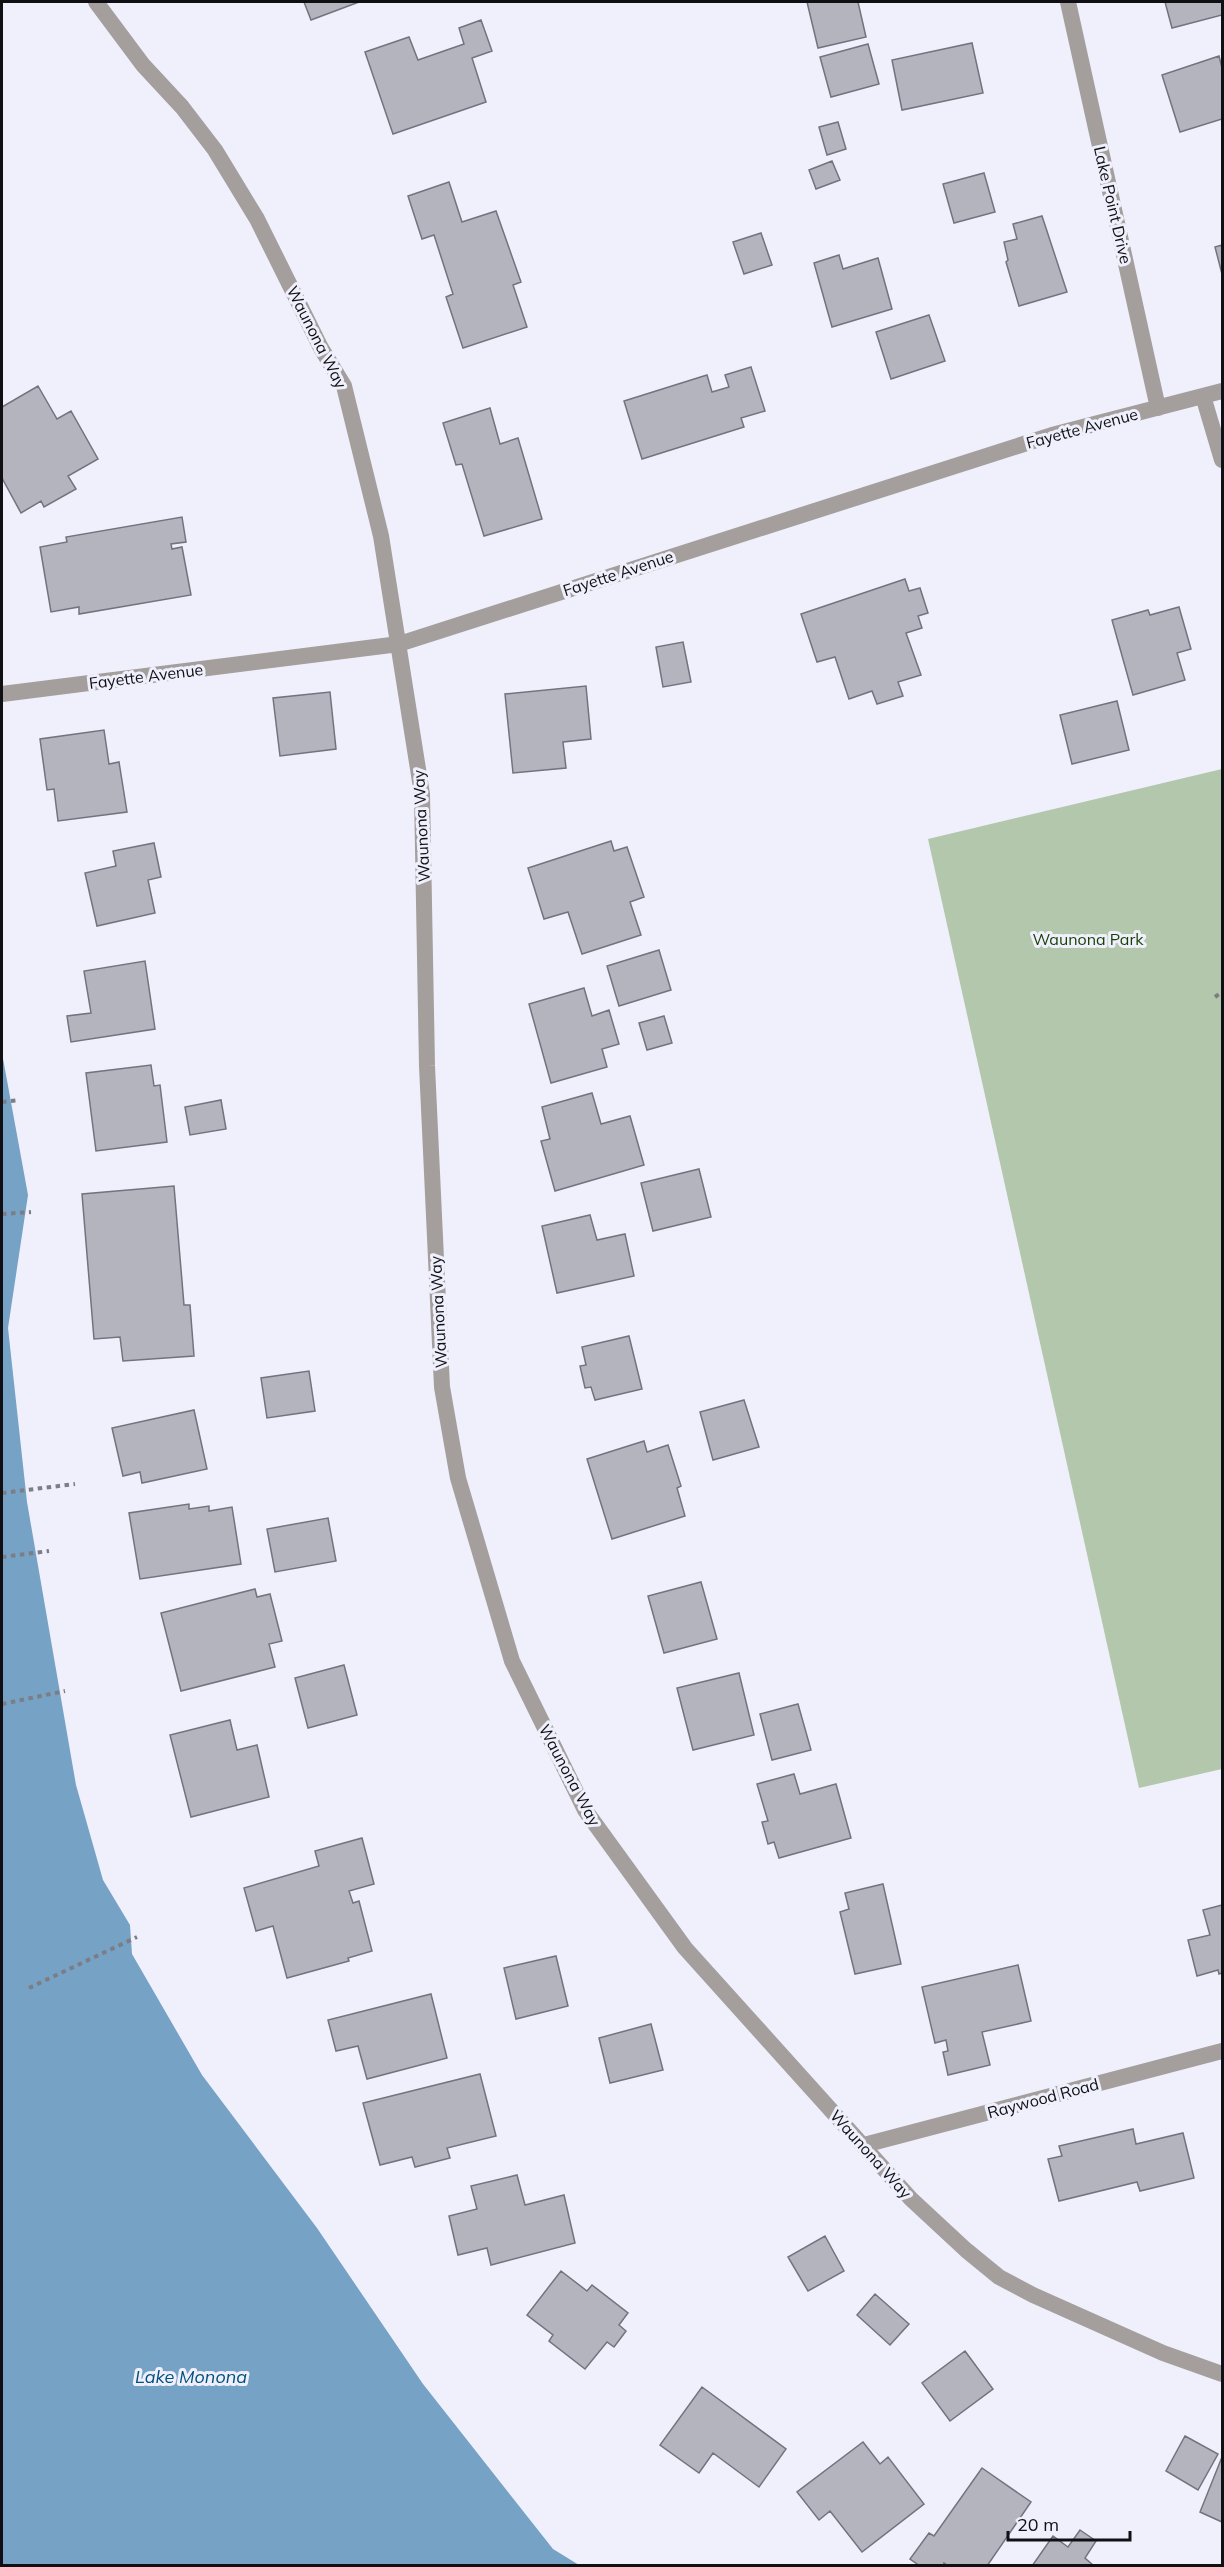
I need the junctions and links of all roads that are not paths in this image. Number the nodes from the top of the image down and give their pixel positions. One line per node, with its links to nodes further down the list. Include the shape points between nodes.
1 (96, 2): 7 (street, Waunona Way, via 215,150 258,219 321,348 344,386 381,536)
2 (1068, 2): 5 (street, Lake Point Drive)
3 (1222, 391): 4 (street, Fayette Avenue)
4 (1203, 396): 5 (street, Fayette Avenue); 6 (street)
5 (1158, 408): 7 (street, Fayette Avenue, via 1052,435)
6 (1222, 460)
7 (399, 644): 8 (street, Fayette Avenue); 10 (street, Waunona Way, via 422,794 427,1066 442,1387 458,1478 512,1661 585,1810 654,1906 685,1948)
8 (2, 694)
9 (1222, 2051): 10 (street, Raywood Road)
10 (864, 2145): 11 (street, Waunona Way, via 911,2199 999,2277 1163,2353)
11 (1222, 2374)

